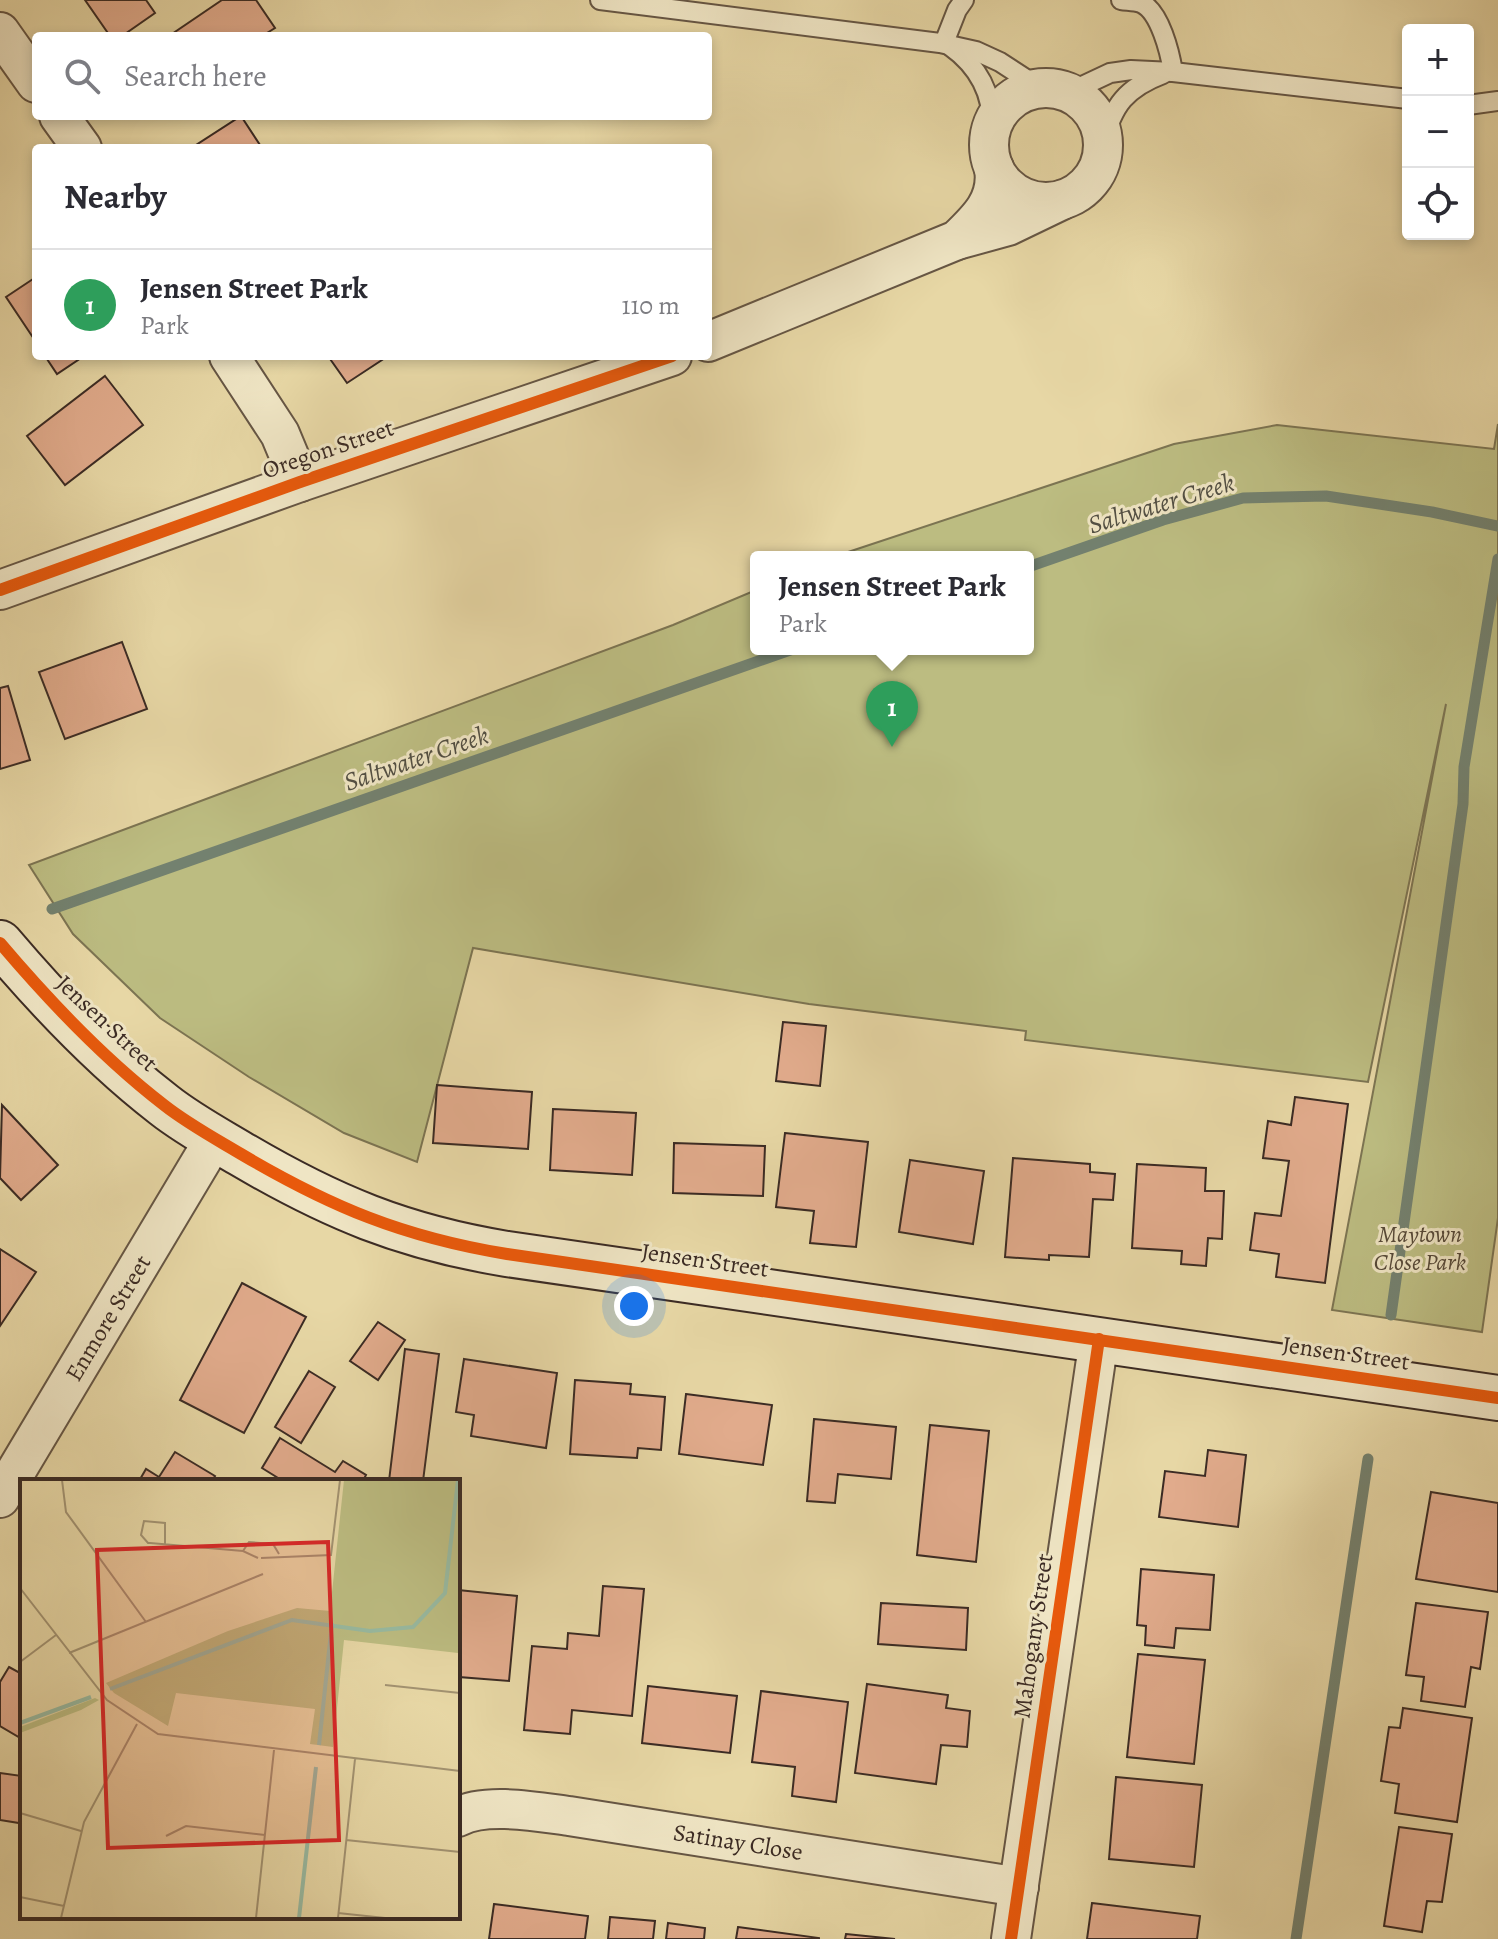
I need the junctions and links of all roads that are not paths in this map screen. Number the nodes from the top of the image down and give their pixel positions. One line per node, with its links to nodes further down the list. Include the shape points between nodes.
1 (600, 0): 5 (lane)
2 (964, 0): 5 (lane)
3 (1121, 0): 6 (lane, via 1139,2 1152,13)
4 (0, 32): 7 (street)
5 (944, 43): 8 (lane, via 976,51); 13 (lane, via 982,81 990,99)
6 (1173, 72): 8 (lane, via 1122,70 1083,87); 9 (lane); 14 (lane, via 1147,79 1127,94 1110,117)
7 (32, 77)
8 (1050, 89): 13 (street, via 1022,93 1007,104); 14 (street, via 1079,99 1094,114)
9 (1402, 98)
10 (1498, 101): 11 (lane)
11 (1474, 104)
12 (62, 120): 15 (street)
13 (992, 128): 16 (street)
14 (1103, 143): 17 (street, via 1094,175)
15 (79, 144)
16 (994, 168): 17 (street, via 1020,195 1044,201); 18 (street, via 991,199)
17 (1069, 197): 18 (street, via 1008,226)
18 (957, 240): 19 (street)
19 (712, 340)
20 (232, 360): 22 (street, via 280,434)
21 (660, 360): 22 (street, Oregon Street)
22 (300, 482): 23 (street, Oregon Street)
23 (0, 590)
24 (0, 943): 25 (street, Jensen Street, via 65,1018 165,1106)
25 (215, 1138): 26 (street, Jensen Street, via 349,1211 452,1245); 28 (street, Enmore Street)
26 (1099, 1339): 27 (street, Jensen Street); 30 (street, Mahogany Street)
27 (1498, 1398)
28 (0, 1498)
29 (460, 1816): 30 (street, Satinay Close, via 515,1809)
30 (1019, 1887): 31 (street, Mahogany Street)
31 (1011, 1939)

